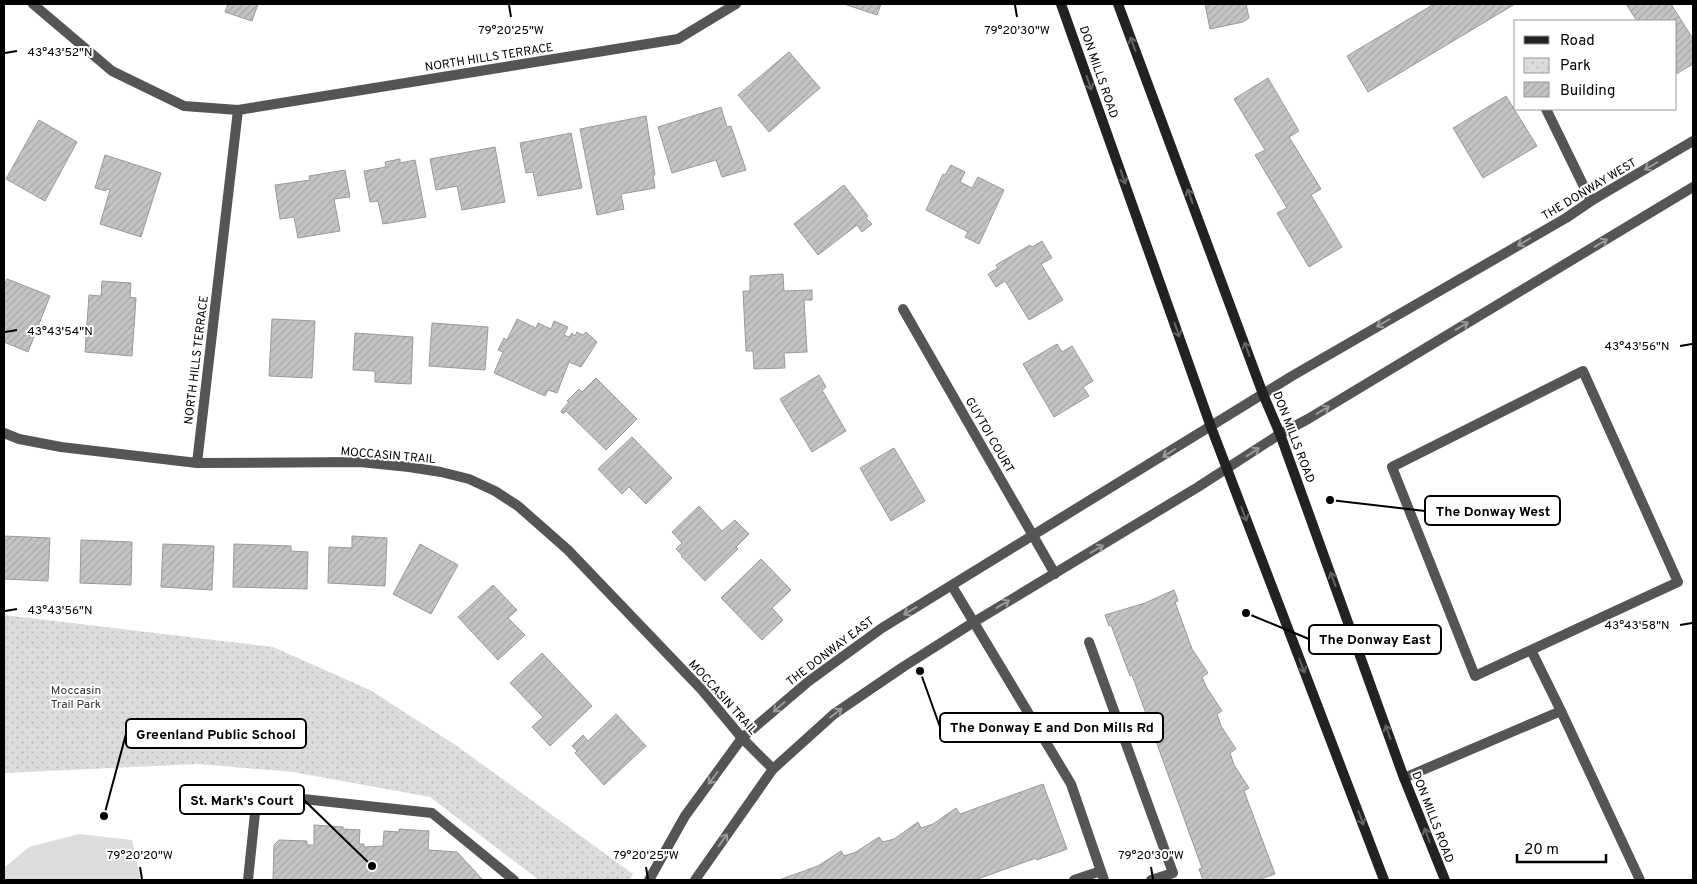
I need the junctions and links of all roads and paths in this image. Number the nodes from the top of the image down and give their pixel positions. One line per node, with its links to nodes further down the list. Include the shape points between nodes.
1 (33, 4): 5 (street, NORTH HILLS TERRACE, via 112,71 184,106)
2 (736, 4): 5 (street, NORTH HILLS TERRACE, via 678,39)
3 (1062, 4): 12 (main road, DON MILLS ROAD, one-way to 12)
4 (1118, 4): 11 (main road, DON MILLS ROAD, one-way to 4)
5 (238, 110): 15 (street, NORTH HILLS TERRACE)
6 (1546, 110): 9 (street)
7 (1693, 141): 9 (street, THE DONWAY WEST, one-way to 9)
8 (1693, 187): 14 (street, one-way to 8)
9 (1591, 201): 11 (street, THE DONWAY WEST, one-way to 11)
10 (903, 309): 17 (street, GUYTOI COURT)
11 (1264, 394): 12 (street, THE DONWAY EAST); 14 (main road, DON MILLS ROAD)
12 (1211, 427): 16 (main road, DON MILLS ROAD); 17 (street, THE DONWAY EAST, one-way to 17)
13 (4, 433): 15 (street, MOCCASIN TRAIL, via 61,447)
14 (1280, 434): 16 (street, one-way to 14); 26 (main road, DON MILLS ROAD, one-way to 14)
15 (197, 463): 24 (street, MOCCASIN TRAIL, via 360,462 441,472 469,479 495,491 518,506 568,550 702,690)
16 (1226, 469): 18 (street, one-way to 16); 34 (main road, DON MILLS ROAD, one-way to 34)
17 (1033, 536): 18 (street, GUYTOI COURT); 19 (street, THE DONWAY EAST)
18 (1055, 574): 20 (street, one-way to 18)
19 (952, 586): 20 (street); 24 (street, THE DONWAY EAST, one-way to 24, via 882,628 817,675)
20 (974, 622): 25 (street, one-way to 20, via 834,714); 27 (street, via 1071,784)
21 (1089, 642): 33 (street, via 1173,873)
22 (1532, 650): 22 (street, via 1475,676 1392,467 1583,371 1678,582); 23 (street)
23 (1562, 710): 26 (street); 36 (street)
24 (742, 738): 25 (street, MOCCASIN TRAIL); 30 (street, THE DONWAY EAST, one-way to 30, via 685,816)
25 (773, 769): 31 (street, one-way to 25)
26 (1404, 778): 35 (main road, DON MILLS ROAD, one-way to 26)
27 (1103, 876): 32 (street)
28 (248, 880): 29 (street, via 257,794 432,813)
29 (514, 880)
30 (650, 880)
31 (695, 880)
32 (1074, 880)
33 (1151, 880)
34 (1384, 880)
35 (1445, 880)
36 (1640, 880)

